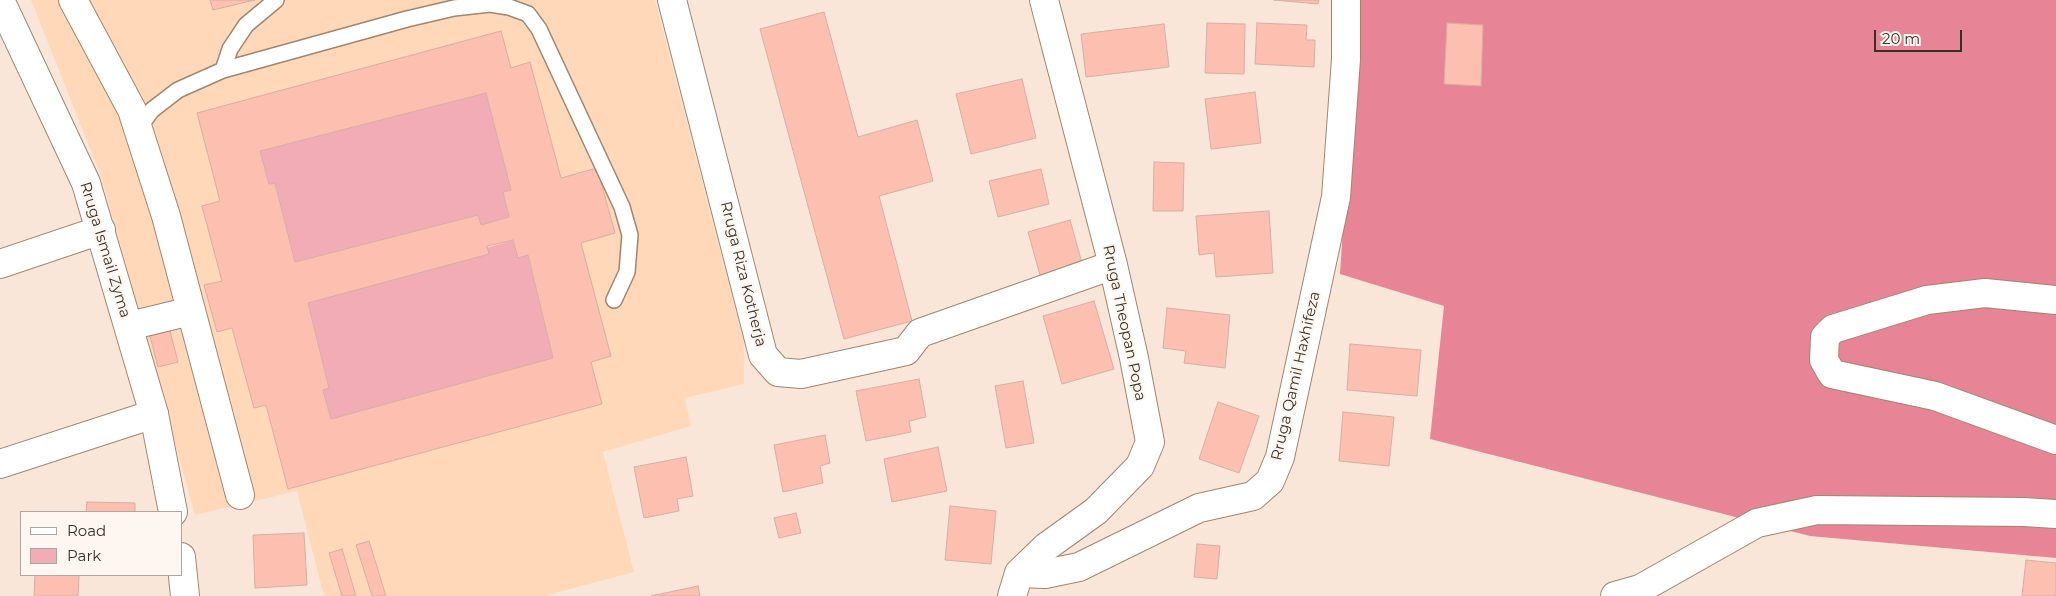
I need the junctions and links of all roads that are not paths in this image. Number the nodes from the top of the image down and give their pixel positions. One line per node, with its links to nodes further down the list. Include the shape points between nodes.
1 (0, 0): 9 (street, Rruga Ismail Zyma, via 86,183)
2 (73, 0): 8 (street, via 122,90)
3 (276, 0): 7 (lane, via 246,25 230,49)
4 (672, 0): 11 (street, Rruga Riza Kotherja, via 763,355 778,372 801,374 906,351 920,333)
5 (1044, 0): 11 (street, Rruga Theopan Popa)
6 (1346, 0): 23 (street, Rruga Qamil Haxhifeza, via 1346,59 1336,197 1280,457 1270,481 1253,496 1199,508 1079,567 1045,574)
7 (223, 70): 8 (lane, via 178,90 152,110); 12 (lane, via 454,8 490,4 528,14 539,28 622,207 630,235 627,272)
8 (138, 129): 14 (street, via 166,216)
9 (101, 230): 10 (street); 15 (street, Rruga Ismail Zyma)
10 (0, 264)
11 (1113, 265): 23 (street, Rruga Theopan Popa, via 1150,442 1140,466 1096,511 1046,547)
12 (614, 300)
13 (2056, 300): 17 (street, via 1985,293 1927,300 1832,329 1825,336 1824,360 1832,374 1935,396)
14 (191, 311): 15 (street); 19 (street)
15 (128, 326): 16 (street, Rruga Ismail Zyma)
16 (154, 414): 18 (street); 20 (street, Rruga Ismail Zyma)
17 (2056, 440)
18 (0, 464)
19 (240, 495)
20 (173, 511)
21 (2056, 514): 25 (street, via 1817,510 1757,523 1640,589)
22 (182, 567): 24 (street)
23 (1016, 585)
24 (185, 596)
25 (1614, 596)

